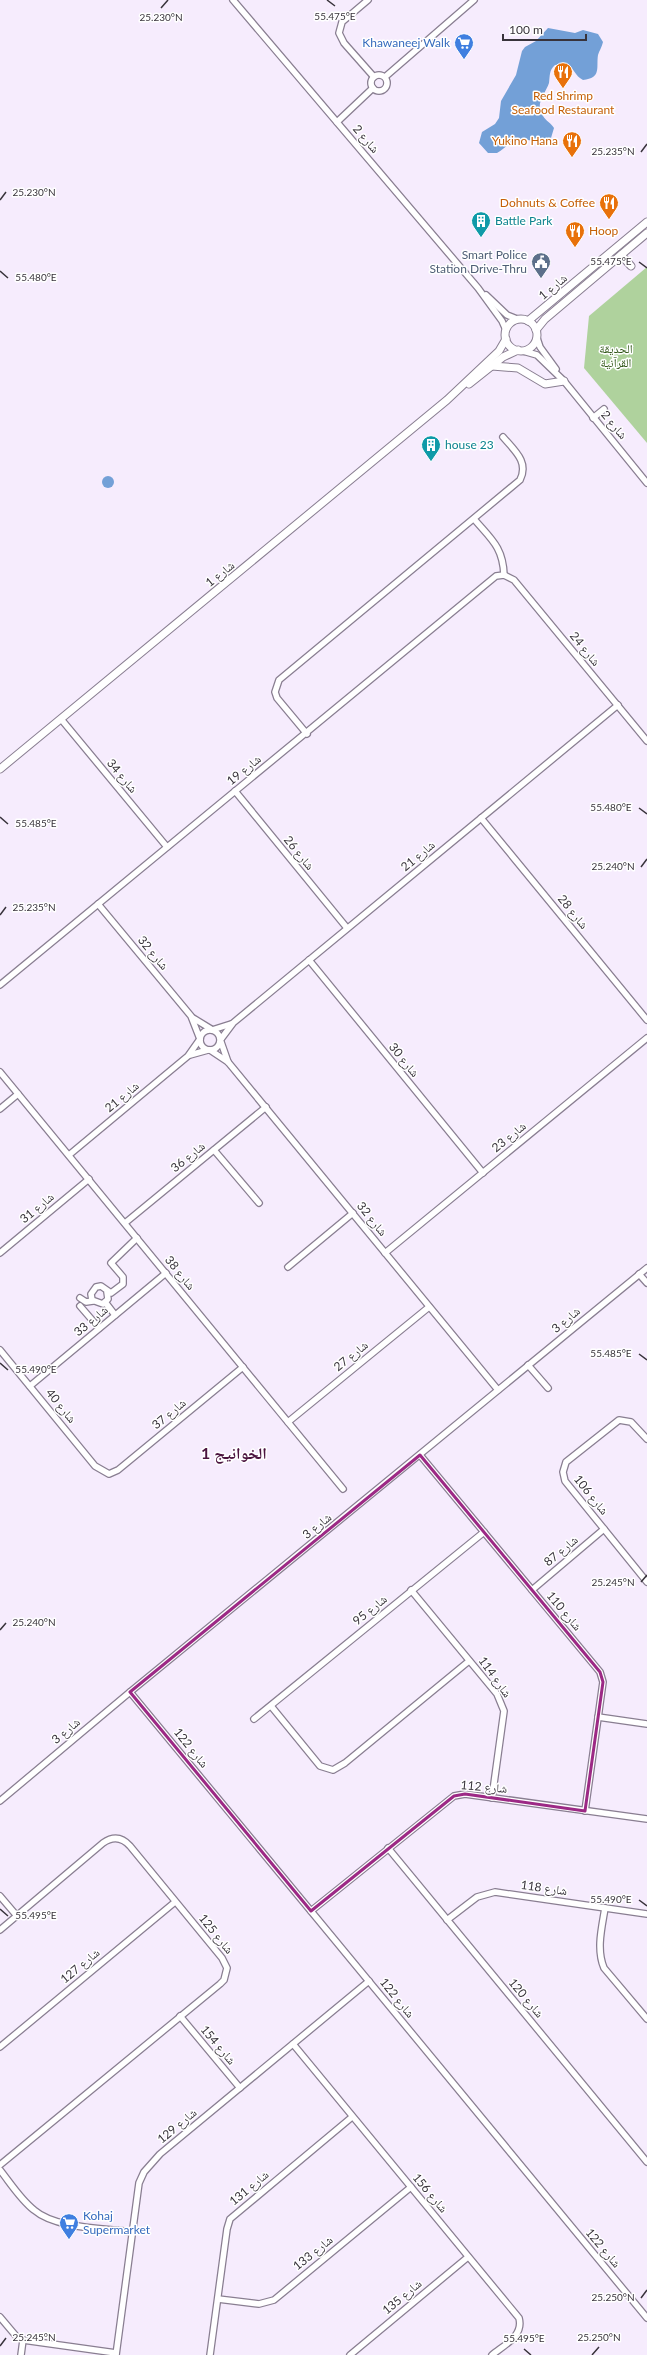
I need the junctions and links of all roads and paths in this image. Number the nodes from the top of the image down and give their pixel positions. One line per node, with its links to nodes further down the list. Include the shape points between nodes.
1 (233, 0): 7 (street, شارع 2)
2 (368, 0): 4 (street, via 342,22 339,33 344,43)
3 (474, 0): 5 (street)
4 (374, 77): 5 (street); 6 (street, via 371,82)
5 (385, 77): 6 (street, via 385,88 380,91)
6 (373, 88): 7 (street)
7 (335, 120): 12 (street, شارع 2)
8 (647, 222): 14 (street, شارع 1)
9 (647, 233): 10 (street, شارع 1)
10 (621, 255): 11 (street); 16 (street, شارع 1, via 545,319)
11 (631, 266)
12 (481, 292): 13 (street, شارع 2, via 507,315); 15 (street, شارع 2, via 502,320)
13 (517, 320): 14 (street); 15 (street, via 510,323)
14 (528, 320): 16 (street)
15 (506, 330): 17 (street)
16 (536, 334): 18 (street, via 532,346); 20 (street, شارع 2, via 540,347)
17 (506, 338): 18 (street, via 512,347); 21 (street, شارع 1, via 499,352)
18 (521, 350): 19 (street, شارع 1, via 509,354); 20 (street, شارع 2, via 537,355)
19 (492, 366): 20 (street, via 518,368 545,384); 21 (street, شارع 1)
20 (564, 381): 23 (street, شارع 2)
21 (453, 396): 29 (street, شارع 1)
22 (604, 409): 23 (street)
23 (593, 418): 25 (street, شارع 2)
24 (504, 437): 26 (street, via 522,459 523,473 515,485)
25 (647, 483)
26 (474, 519): 27 (street, via 500,550); 30 (street, via 279,680 275,692 277,698)
27 (504, 575): 28 (street, شارع 24, via 514,580); 30 (street, شارع 19, via 490,580)
28 (618, 705): 31 (street, شارع 24); 34 (street, شارع 21)
29 (61, 719): 32 (street, شارع 1); 35 (street, شارع 34)
30 (307, 734): 33 (street, شارع 19)
31 (647, 741)
32 (0, 769)
33 (235, 791): 35 (street, شارع 19); 37 (street, شارع 26)
34 (481, 818): 37 (street, شارع 21); 41 (street, شارع 28)
35 (167, 847): 36 (street, شارع 19)
36 (98, 904): 39 (street, شارع 19); 40 (street, شارع 32)
37 (347, 928): 38 (street, شارع 21)
38 (309, 960): 42 (street, شارع 21); 56 (street, شارع 30)
39 (0, 985)
40 (191, 1016): 43 (street, شارع 32); 45 (street, شارع 32)
41 (647, 1020)
42 (233, 1023): 43 (street, شارع 21); 46 (street, شارع 21)
43 (212, 1030): 45 (street, via 204,1032); 46 (street, via 219,1034)
44 (647, 1038): 56 (street, شارع 23)
45 (200, 1039): 47 (street, via 201,1045); 48 (street, شارع 21)
46 (221, 1040): 47 (street, via 215,1049); 49 (street, شارع 32)
47 (209, 1050): 48 (street, شارع 21); 49 (street, شارع 32)
48 (188, 1056): 55 (street, شارع 21)
49 (228, 1062): 52 (street, شارع 32)
50 (0, 1072): 51 (street, شارع 38)
51 (18, 1094): 53 (street); 55 (street, شارع 38)
52 (266, 1107): 54 (street, شارع 36); 59 (street, شارع 32)
53 (0, 1109)
54 (214, 1150): 58 (street); 60 (street, شارع 36)
55 (69, 1155): 57 (street, شارع 38)
56 (483, 1173): 63 (street, شارع 23)
57 (89, 1179): 60 (street, شارع 38); 62 (street, شارع 31)
58 (260, 1203)
59 (353, 1213): 63 (street, شارع 32); 64 (street)
60 (125, 1223): 61 (street, شارع 38)
61 (137, 1238): 66 (street, شارع 38); 69 (street, via 112,1260 123,1277 123,1282 115,1291)
62 (0, 1253)
63 (385, 1253): 74 (street, شارع 32)
64 (288, 1267)
65 (647, 1268): 67 (street, شارع 3)
66 (166, 1273): 75 (street, شارع 33); 79 (street, شارع 38)
67 (639, 1274): 68 (street); 78 (street, شارع 3)
68 (647, 1284)
69 (107, 1292): 71 (street, via 101,1286 96,1287 91,1294); 72 (street)
70 (80, 1298): 71 (street, via 86,1302)
71 (93, 1301): 72 (street, via 100,1304)
72 (105, 1302): 75 (street)
73 (80, 1306): 76 (street)
74 (429, 1307): 82 (street, شارع 32); 83 (street, شارع 27)
75 (115, 1315): 76 (street, شارع 33)
76 (99, 1328): 80 (street, شارع 33)
77 (0, 1350): 80 (street, شارع 40)
78 (528, 1366): 81 (street); 82 (street, شارع 3)
79 (243, 1367): 83 (street, شارع 38); 86 (street, شارع 37, via 118,1470)
80 (30, 1386): 86 (street, شارع 40, via 95,1466)
81 (548, 1388)
82 (498, 1390): 85 (street, شارع 3)
83 (288, 1422): 87 (street, شارع 38)
84 (647, 1439): 88 (street, شارع 106, via 632,1422 619,1420 571,1458 564,1467 565,1481)
85 (420, 1455): 89 (street, شارع 110); 94 (street, شارع 3)
86 (106, 1473)
87 (343, 1489)
88 (604, 1530): 90 (street, شارع 106); 92 (street, شارع 87)
89 (484, 1532): 91 (street, شارع 95); 92 (street, شارع 110)
90 (647, 1582)
91 (411, 1590): 93 (street, شارع 114); 95 (street, شارع 95)
92 (532, 1590): 96 (street, شارع 110, via 600,1672 603,1682)
93 (469, 1661): 95 (street, via 332,1770 320,1766); 99 (street, شارع 114, via 503,1705)
94 (130, 1692): 100 (street, شارع 3); 107 (street, شارع 122)
95 (270, 1706): 97 (street, شارع 95)
96 (598, 1717): 98 (street); 101 (street, شارع 110)
97 (254, 1719)
98 (647, 1724)
99 (492, 1798): 101 (street, شارع 112); 103 (street, شارع 112, via 465,1794 454,1796)
100 (0, 1801)
101 (585, 1811): 102 (street, شارع 112)
102 (647, 1819)
103 (388, 1848): 107 (street, شارع 112); 110 (street, شارع 120)
104 (0, 1896): 109 (street)
105 (175, 1902): 109 (street, شارع 125, via 126,1842 114,1838 103,1843); 113 (street, شارع 125, via 222,1958 227,1968 224,1980); 116 (street, شارع 127)
106 (605, 1908): 108 (street, شارع 118); 110 (street, شارع 118, via 488,1892 477,1896); 114 (street, via 600,1945 604,1968)
107 (311, 1911): 112 (street, شارع 122)
108 (647, 1914)
109 (17, 1916): 111 (street, شارع 125)
110 (447, 1920): 119 (street, شارع 120)
111 (0, 1930)
112 (369, 1981): 115 (street, شارع 129); 127 (street, شارع 122)
113 (180, 2016): 117 (street, شارع 154); 120 (street, شارع 125)
114 (647, 2019)
115 (293, 2044): 117 (street, شارع 129); 118 (street, شارع 156)
116 (0, 2046)
117 (240, 2088): 123 (street, شارع 129, via 151,2162 139,2183)
118 (352, 2117): 122 (street, شارع 156); 125 (street, شارع 131, via 230,2219)
119 (647, 2162)
120 (0, 2165)
121 (0, 2170): 123 (street, via 26,2202 44,2217 64,2223)
122 (411, 2187): 124 (street, شارع 156); 125 (street, شارع 133, via 274,2300 259,2304)
123 (133, 2232): 129 (street, شارع 129)
124 (468, 2257): 132 (street, شارع 135); 133 (street, شارع 156, via 516,2314 520,2324 517,2334)
125 (218, 2299): 131 (street, شارع 131)
126 (0, 2316): 128 (street, via 16,2336)
127 (647, 2318)
128 (23, 2340): 129 (street); 130 (street)
129 (116, 2354)
130 (21, 2355)
131 (210, 2355)
132 (350, 2355)
133 (492, 2355)

